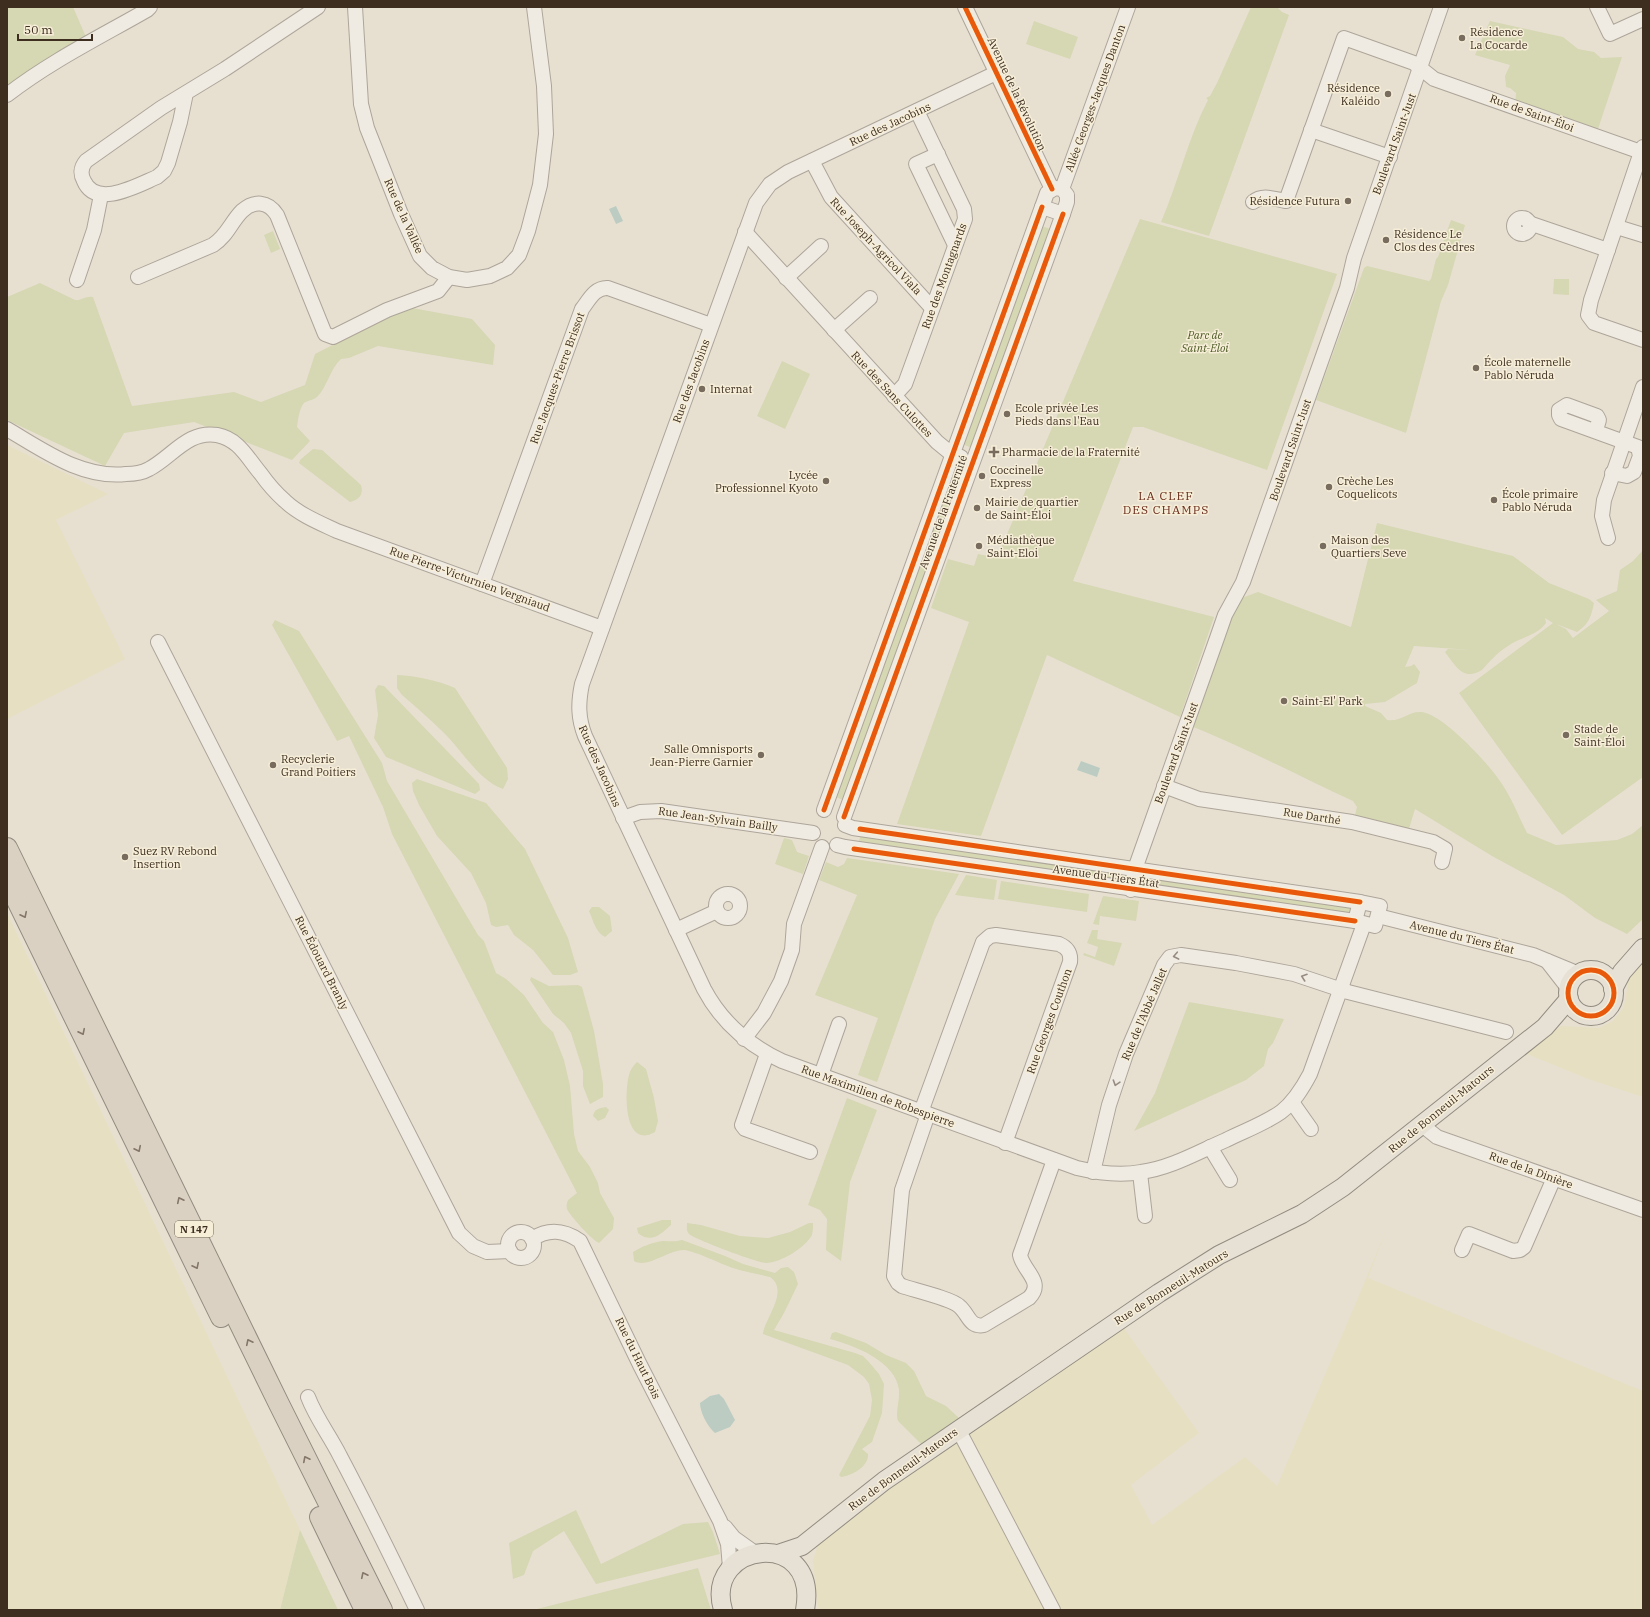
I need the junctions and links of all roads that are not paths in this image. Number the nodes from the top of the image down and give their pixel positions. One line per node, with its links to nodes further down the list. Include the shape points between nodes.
1 (150, 7): 13 (street, via 66,55)
2 (318, 7): 12 (street)
3 (355, 7): 32 (street, Rue de la Vallée, via 361,104 366,128 420,256 432,268)
4 (534, 7): 32 (street, Rue de la Vallée, via 544,86 546,134 540,185 528,231 519,255 507,268 490,276 467,280)
5 (965, 7): 11 (street, Avenue de la Révolution)
6 (1128, 7): 20 (street, Allée Georges-Jacques Danton)
7 (1441, 7): 10 (street, Boulevard Saint-Just)
8 (1597, 7): 9 (street, via 1610,34)
9 (1643, 19)
10 (1421, 69): 15 (street, Rue de Saint-Éloi, via 1414,63 1344,38); 16 (street, Rue de Saint-Éloi, via 1434,79); 18 (street, Boulevard Saint-Just)
11 (996, 73): 14 (street, Rue des Jacobins); 20 (street, Avenue de la Révolution)
12 (186, 93): 21 (street, via 180,122 164,171 142,184 114,194); 21 (street, via 86,161 82,168 83,180 88,188)
13 (7, 95)
14 (917, 111): 17 (street, Rue des Montagnards); 19 (street, Rue des Jacobins)
15 (1311, 130): 18 (street); 22 (street, via 1286,201 1265,197)
16 (1642, 150): 26 (street)
17 (938, 154): 29 (street, Rue des Montagnards, via 965,214); 29 (street, via 916,164)
18 (1390, 157): 53 (street, Boulevard Saint-Just, via 1354,258 1347,288 1243,582 1225,615)
19 (812, 161): 27 (street, Rue des Jacobins, via 777,179 765,189); 37 (street, Rue Joseph-Agricol Viala, via 830,197)
20 (1057, 189): 23 (street, Allée Georges-Jacques Danton, via 1047,193); 24 (street, Avenue de la Fraternité, via 1067,195)
21 (101, 195): 35 (street, via 94,230)
22 (1253, 202)
23 (1042, 207): 24 (street); 46 (street, Avenue de la Fraternité)
24 (1062, 214): 47 (street, Avenue de la Fraternité)
25 (1529, 223): 31 (street)
26 (1617, 227): 28 (street); 31 (street)
27 (744, 232): 34 (street, Rue des Sans Culottes); 38 (street, Rue des Jacobins)
28 (1643, 236)
29 (955, 245): 37 (street, Rue des Montagnards)
30 (821, 246): 34 (street)
31 (1608, 250): 40 (street, via 1588,315 1590,320 1600,326)
32 (449, 277): 33 (street, via 438,291 387,310 333,337 325,334 277,215 269,206 257,204 243,210 222,239 213,245)
33 (138, 278)
34 (786, 278): 39 (street, Rue des Sans Culottes)
35 (77, 280)
36 (870, 298): 39 (street)
37 (932, 308): 42 (street, Rue des Montagnards, via 905,384)
38 (711, 324): 50 (street, Rue Jacques-Pierre Brissot, via 608,288 596,291 582,309); 51 (street, Rue des Jacobins)
39 (834, 330): 42 (street, Rue des Sans Culottes)
40 (1643, 340)
41 (1643, 387): 45 (street)
42 (894, 396): 46 (street, Rue des Sans Culottes, via 937,442)
43 (7, 429): 50 (street, Rue Pierre-Victurnien Vergniaud, via 75,467 115,476 140,473 197,436 218,435 228,439 246,453 287,503 313,520)
44 (1596, 430): 45 (street)
45 (1624, 442): 48 (street); 48 (street, via 1640,449 1636,467 1634,472 1627,476)
46 (953, 454): 47 (street, Rue des Sans Culottes); 54 (street, Avenue de la Fraternité)
47 (972, 461): 56 (street, Avenue de la Fraternité)
48 (1612, 473): 49 (street, via 1602,508)
49 (1608, 538)
50 (482, 584): 51 (street, Rue Pierre-Victurnien Vergniaud)
51 (602, 628): 55 (street, Rue des Jacobins, via 582,684 579,717 585,736)
52 (158, 642): 98 (street, Rue Édouard Branly, via 459,1233 473,1246 487,1252 510,1251 509,1242 515,1234 527,1234)
53 (1164, 786): 61 (street, Rue Darthé, via 1199,799 1352,822 1425,840 1445,849); 62 (street, Boulevard Saint-Just)
54 (824, 810): 56 (street, Avenue du Tiers État); 57 (street, Avenue de la Fraternité, via 820,813)
55 (623, 818): 57 (street, Rue Jean-Sylvain Bailly, via 640,812 661,810); 69 (street, Rue Maximilien de Robespierre)
56 (844, 821): 58 (street, Avenue de la Fraternité); 62 (street, Avenue du Tiers État, via 860,829)
57 (813, 833): 59 (street, via 812,841)
58 (837, 845): 59 (street, Avenue du Tiers État, via 830,850); 64 (street, Avenue du Tiers État)
59 (822, 847): 81 (street, via 794,924 792,950 781,981 764,1013)
60 (7, 848): 109 (highway, N 147, one-way to 60)
61 (1442, 862)
62 (1135, 869): 64 (street, Boulevard Saint-Just); 65 (street, Avenue du Tiers État)
63 (7, 880): 108 (highway, N 147, one-way to 108)
64 (1131, 890): 68 (street, Avenue du Tiers État)
65 (1360, 902): 67 (street, Avenue du Tiers État, via 1380,906); 68 (street, Rue Maximilien de Robespierre)
66 (717, 911): 69 (street)
67 (1378, 916): 68 (street, via 1375,926); 71 (street, Avenue du Tiers État)
68 (1360, 922): 74 (street, Rue Maximilien de Robespierre)
69 (676, 930): 81 (street, Rue Maximilien de Robespierre, via 710,1001 724,1020)
70 (1640, 951): 72 (main road); 75 (main road, via 1622,972)
71 (1546, 959): 73 (street, Avenue du Tiers État); 76 (street)
72 (1602, 973): 73 (main road, via 1592,970); 75 (main road)
73 (1579, 974): 76 (main road, via 1573,979)
74 (1340, 989): 80 (street); 84 (street, Rue Maximilien de Robespierre, via 1310,1074); 92 (street, Rue de l'Abbé Jallet, one-way to 92, via 1298,974 1264,967 1181,955 1170,957 1164,965 1126,1054 1109,1105)
75 (1613, 989): 77 (main road, via 1612,1002 1605,1010 1592,1016)
76 (1569, 993): 77 (main road, via 1574,1009); 79 (main road, Rue de Bonneuil-Matours)
77 (1582, 1014): 79 (main road, Rue de Bonneuil-Matours)
78 (839, 1024): 83 (street)
79 (1545, 1027): 86 (main road, Rue de Bonneuil-Matours)
80 (1506, 1032)
81 (744, 1039): 82 (street, Rue Maximilien de Robespierre)
82 (767, 1054): 83 (street, Rue Maximilien de Robespierre); 90 (street, via 742,1125 745,1129)
83 (821, 1075): 85 (street, Rue Maximilien de Robespierre)
84 (1292, 1102): 87 (street); 89 (street, Rue Maximilien de Robespierre, via 1280,1113)
85 (924, 1113): 88 (street, Rue Maximilien de Robespierre); 88 (street, Rue Georges Couthon, via 983,942 996,935 1059,944 1068,950 1070,962); 91 (street, Rue Georges Couthon, via 902,1190 894,1276 902,1286 958,1305 974,1325 990,1322 1034,1293 1035,1283 1020,1255)
86 (1422, 1125): 94 (street, Rue de la Dinière, via 1437,1137); 101 (main road, Rue de Bonneuil-Matours, via 1321,1202 1204,1264)
87 (1311, 1129)
88 (1005, 1143): 91 (street, Rue Maximilien de Robespierre)
89 (1210, 1147): 93 (street, Rue Maximilien de Robespierre, via 1164,1167); 95 (street)
90 (810, 1152)
91 (1054, 1160): 92 (street, Rue Maximilien de Robespierre)
92 (1093, 1172): 93 (street, Rue Maximilien de Robespierre)
93 (1140, 1173): 97 (street)
94 (1554, 1178): 96 (street, Rue de la Dinière); 99 (street, via 1524,1247 1513,1251 1469,1234)
95 (1230, 1180)
96 (1643, 1210)
97 (1146, 1216)
98 (532, 1239): 102 (street, Rue du Haut Bois, via 541,1233 555,1231 570,1234 580,1241)
99 (1462, 1250)
100 (308, 1397): 110 (street)
101 (958, 1429): 103 (main road, Rue de Bonneuil-Matours, via 872,1490); 113 (street)
102 (720, 1521): 104 (street, Rue du Haut Bois, via 734,1538); 106 (street, Rue du Haut Bois, via 728,1544)
103 (817, 1536): 105 (main road, Rue de Bonneuil-Matours, via 802,1546); 107 (main road, Rue de Bonneuil-Matours, via 806,1554)
104 (755, 1553): 105 (main road); 106 (main road, via 741,1559)
105 (778, 1554): 107 (main road, via 796,1567)
106 (730, 1568): 111 (main road, via 723,1580 720,1595)
107 (803, 1576): 112 (main road, Rue de Bonneuil-Matours, via 807,1599)
108 (366, 1610)
109 (382, 1610)
110 (417, 1610)
111 (723, 1610)
112 (805, 1610)
113 (1053, 1610)

